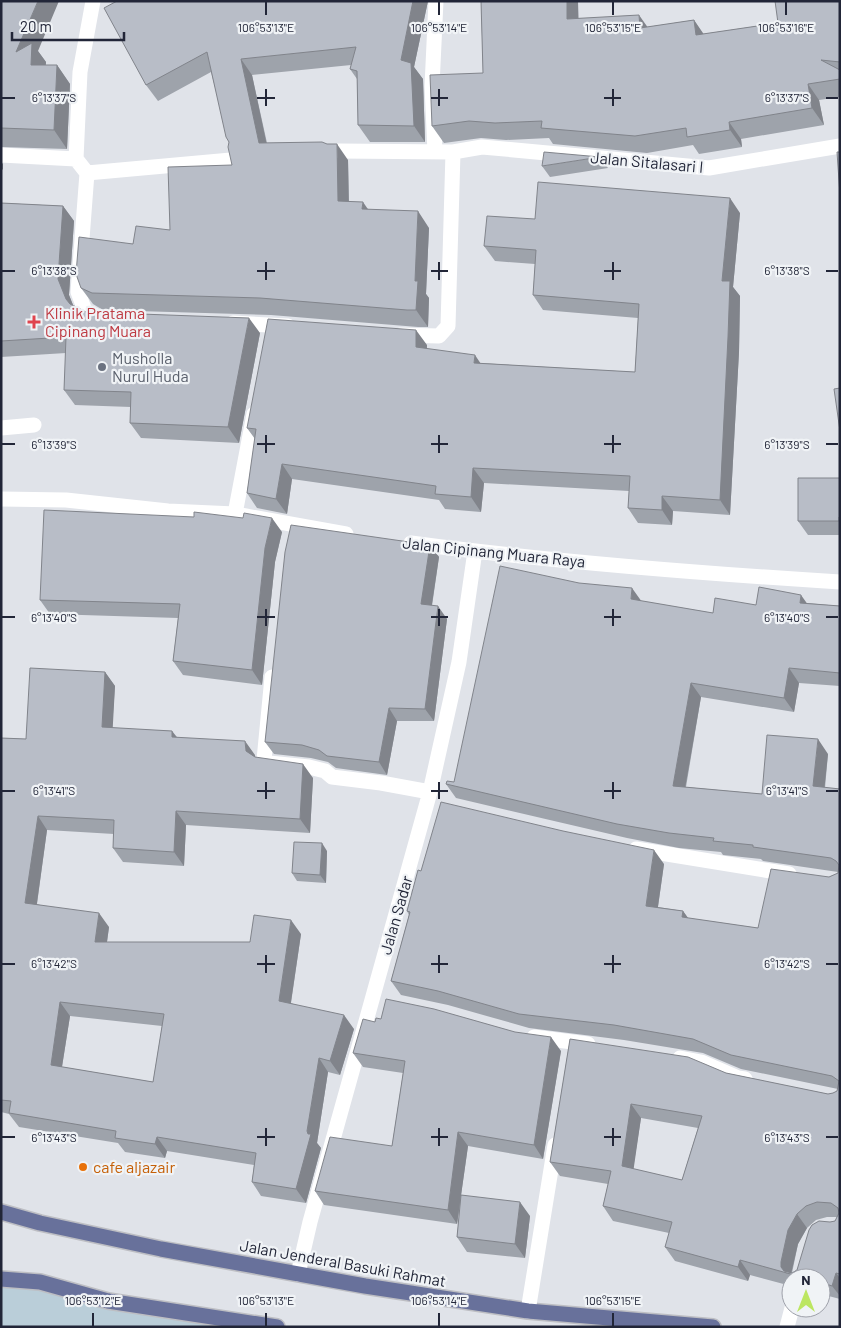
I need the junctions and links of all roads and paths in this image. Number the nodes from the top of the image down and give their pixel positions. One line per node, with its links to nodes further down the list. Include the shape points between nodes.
1 (93, 1): 8 (street, via 80,72)
2 (436, 1): 5 (street, via 432,86)
3 (840, 146): 6 (street, Jalan Sitalasari I, via 709,168 482,147)
4 (339, 151): 5 (street, Jalan Sitalasari I)
5 (435, 152): 6 (street, Jalan Sitalasari I)
6 (453, 152): 15 (street, via 448,326 439,336)
7 (1, 155): 8 (street)
8 (76, 159): 10 (street)
9 (231, 160): 10 (street)
10 (86, 174): 11 (street, via 78,292 85,311 101,319)
11 (120, 320)
12 (214, 323): 13 (street)
13 (271, 324): 14 (street); 16 (street)
14 (301, 327)
15 (389, 334)
16 (268, 343)
17 (257, 400): 21 (street)
18 (34, 425): 19 (street)
19 (1, 428)
20 (1, 499): 21 (street, via 66,500 168,511)
21 (235, 514): 22 (street)
22 (292, 524): 23 (street); 24 (street)
23 (362, 536)
24 (289, 540)
25 (400, 542): 26 (street, Jalan Cipinang Muara Raya)
26 (475, 551): 27 (street, Jalan Cipinang Muara Raya, via 696,573); 29 (street, Jalan Sadar)
27 (840, 582)
28 (274, 661): 29 (street, via 264,760 309,767 325,771 332,777 381,783)
29 (432, 799): 32 (street, Jalan Sadar)
30 (617, 845): 31 (street)
31 (804, 876)
32 (372, 999): 33 (street); 40 (street, Jalan Sadar)
33 (391, 1003)
34 (518, 1034): 35 (street, via 571,1047)
35 (606, 1046)
36 (662, 1055): 37 (street, via 701,1062 738,1078)
37 (757, 1082)
38 (558, 1128): 42 (street)
39 (1, 1212): 40 (main road, Jalan Jenderal Basuki Rahmat, via 161,1249)
40 (298, 1274): 42 (main road, Jalan Jenderal Basuki Rahmat)
41 (1, 1279): 43 (main road, via 40,1282 108,1301)
42 (528, 1311): 44 (main road, Jalan Jenderal Basuki Rahmat)
43 (277, 1327)
44 (713, 1327)

